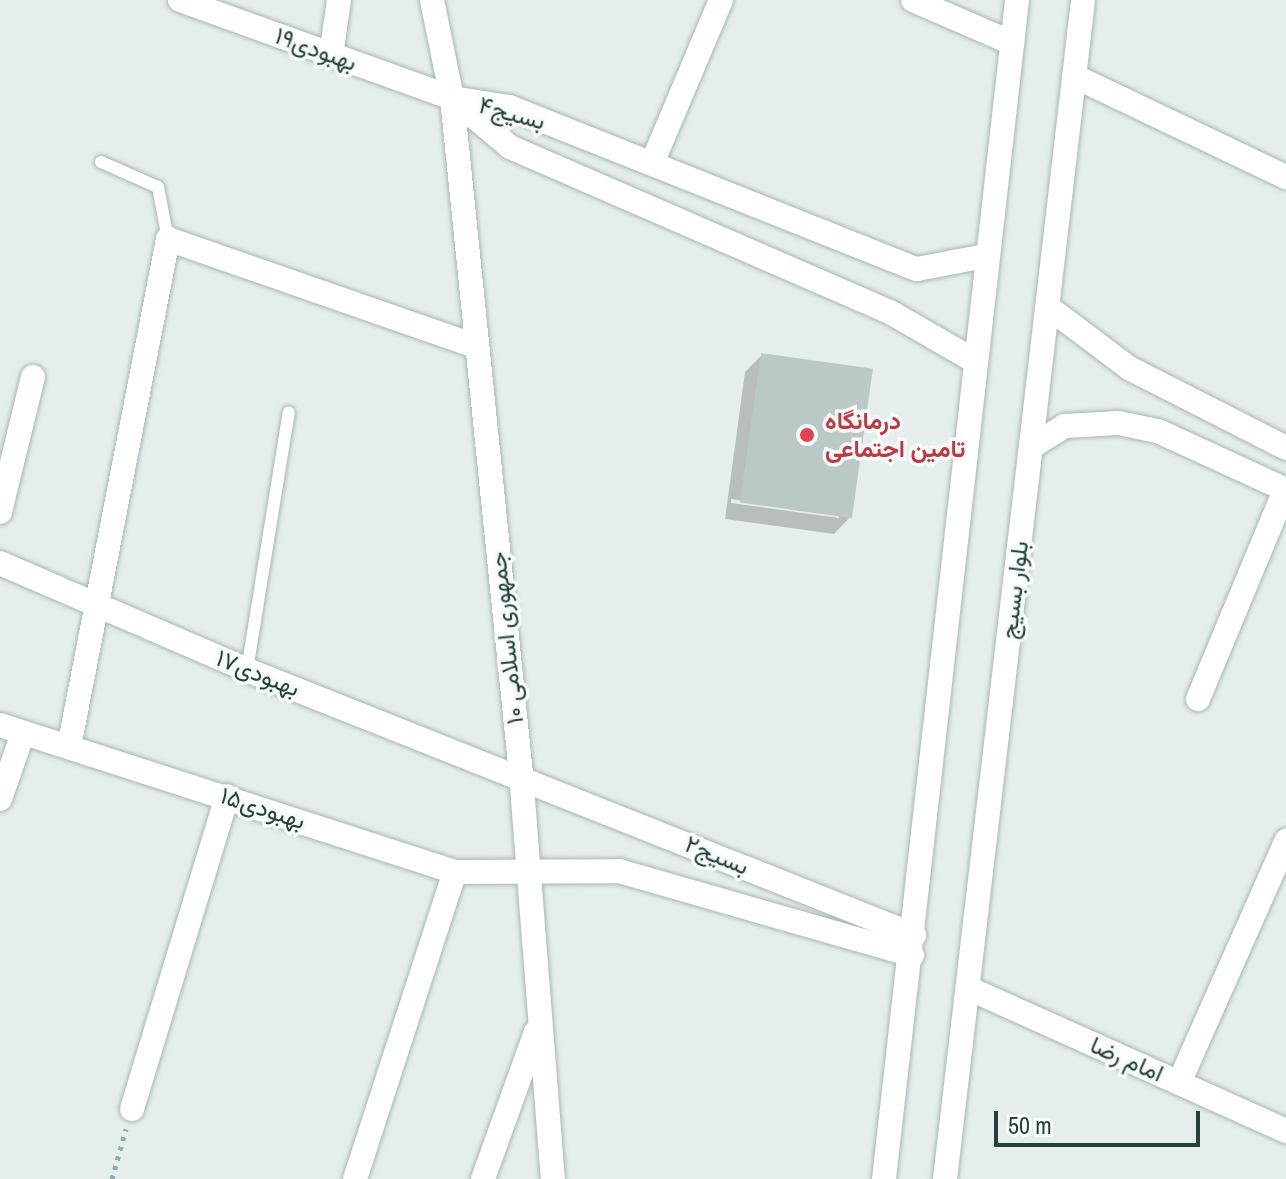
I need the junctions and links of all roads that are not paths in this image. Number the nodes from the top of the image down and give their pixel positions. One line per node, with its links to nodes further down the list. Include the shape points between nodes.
1 (180, 0): 8 (street, بهبودی۱۹)
2 (339, 0): 10 (street)
3 (432, 0): 12 (street, جمهوری اسلامی ۱۰)
4 (721, 0): 13 (street)
5 (913, 0): 9 (street)
6 (1017, 0): 9 (street)
7 (1083, 0): 11 (street, بلوار بسیج)
8 (233, 9): 10 (street, بهبودی۱۹)
9 (1012, 43): 17 (street)
10 (331, 55): 12 (street, بهبودی۱۹)
11 (1074, 76): 15 (street); 18 (street, بلوار بسیج)
12 (452, 98): 13 (street, بسیج۴, via 509,107); 19 (street, جمهوری اسلامی ۱۰); 20 (street, بسیج۴, via 510,147 890,312)
13 (653, 161): 17 (street, بسیج۴, via 917,269)
14 (101, 162): 16 (lane, via 158,187)
15 (1286, 177)
16 (168, 239): 19 (street); 28 (street)
17 (986, 256): 20 (street)
18 (1048, 307): 23 (street, بلوار بسیج); 24 (street, via 1129,368)
19 (476, 346): 34 (street, جمهوری اسلامی ۱۰)
20 (973, 360): 40 (street)
21 (33, 377): 26 (street)
22 (289, 412): 29 (lane)
23 (1031, 447): 25 (street, via 1064,426 1119,423 1158,431); 41 (street, بلوار بسیج)
24 (1286, 448)
25 (1286, 490): 30 (street)
26 (0, 512)
27 (0, 563): 28 (street, بهبودی۱۷)
28 (97, 605): 29 (street, بهبودی۱۷); 33 (street)
29 (247, 670): 34 (street, بهبودی۱۷)
30 (1198, 699)
31 (0, 725): 32 (street, بهبودی۱۵)
32 (23, 733): 33 (street, بهبودی۱۵); 36 (street)
33 (69, 747): 35 (street, بهبودی۱۵)
34 (521, 774): 38 (street, جمهوری اسلامی ۱۰); 40 (street, بسیج۲)
35 (227, 796): 39 (street, بهبودی۱۵); 44 (street)
36 (0, 799)
37 (1286, 841): 43 (street)
38 (529, 867): 39 (street, بهبودی۱۵); 40 (street, بسیج۲, via 619,871); 42 (street, جمهوری اسلامی ۱۰)
39 (455, 872): 46 (street)
40 (913, 945): 49 (street)
41 (968, 988): 43 (street, امام رضا); 50 (street, بلوار بسیج)
42 (539, 1022): 47 (street); 48 (street, جمهوری اسلامی ۱۰)
43 (1179, 1083): 45 (street, امام رضا)
44 (132, 1109)
45 (1286, 1131)
46 (355, 1179)
47 (483, 1179)
48 (553, 1179)
49 (884, 1179)
50 (945, 1179)

